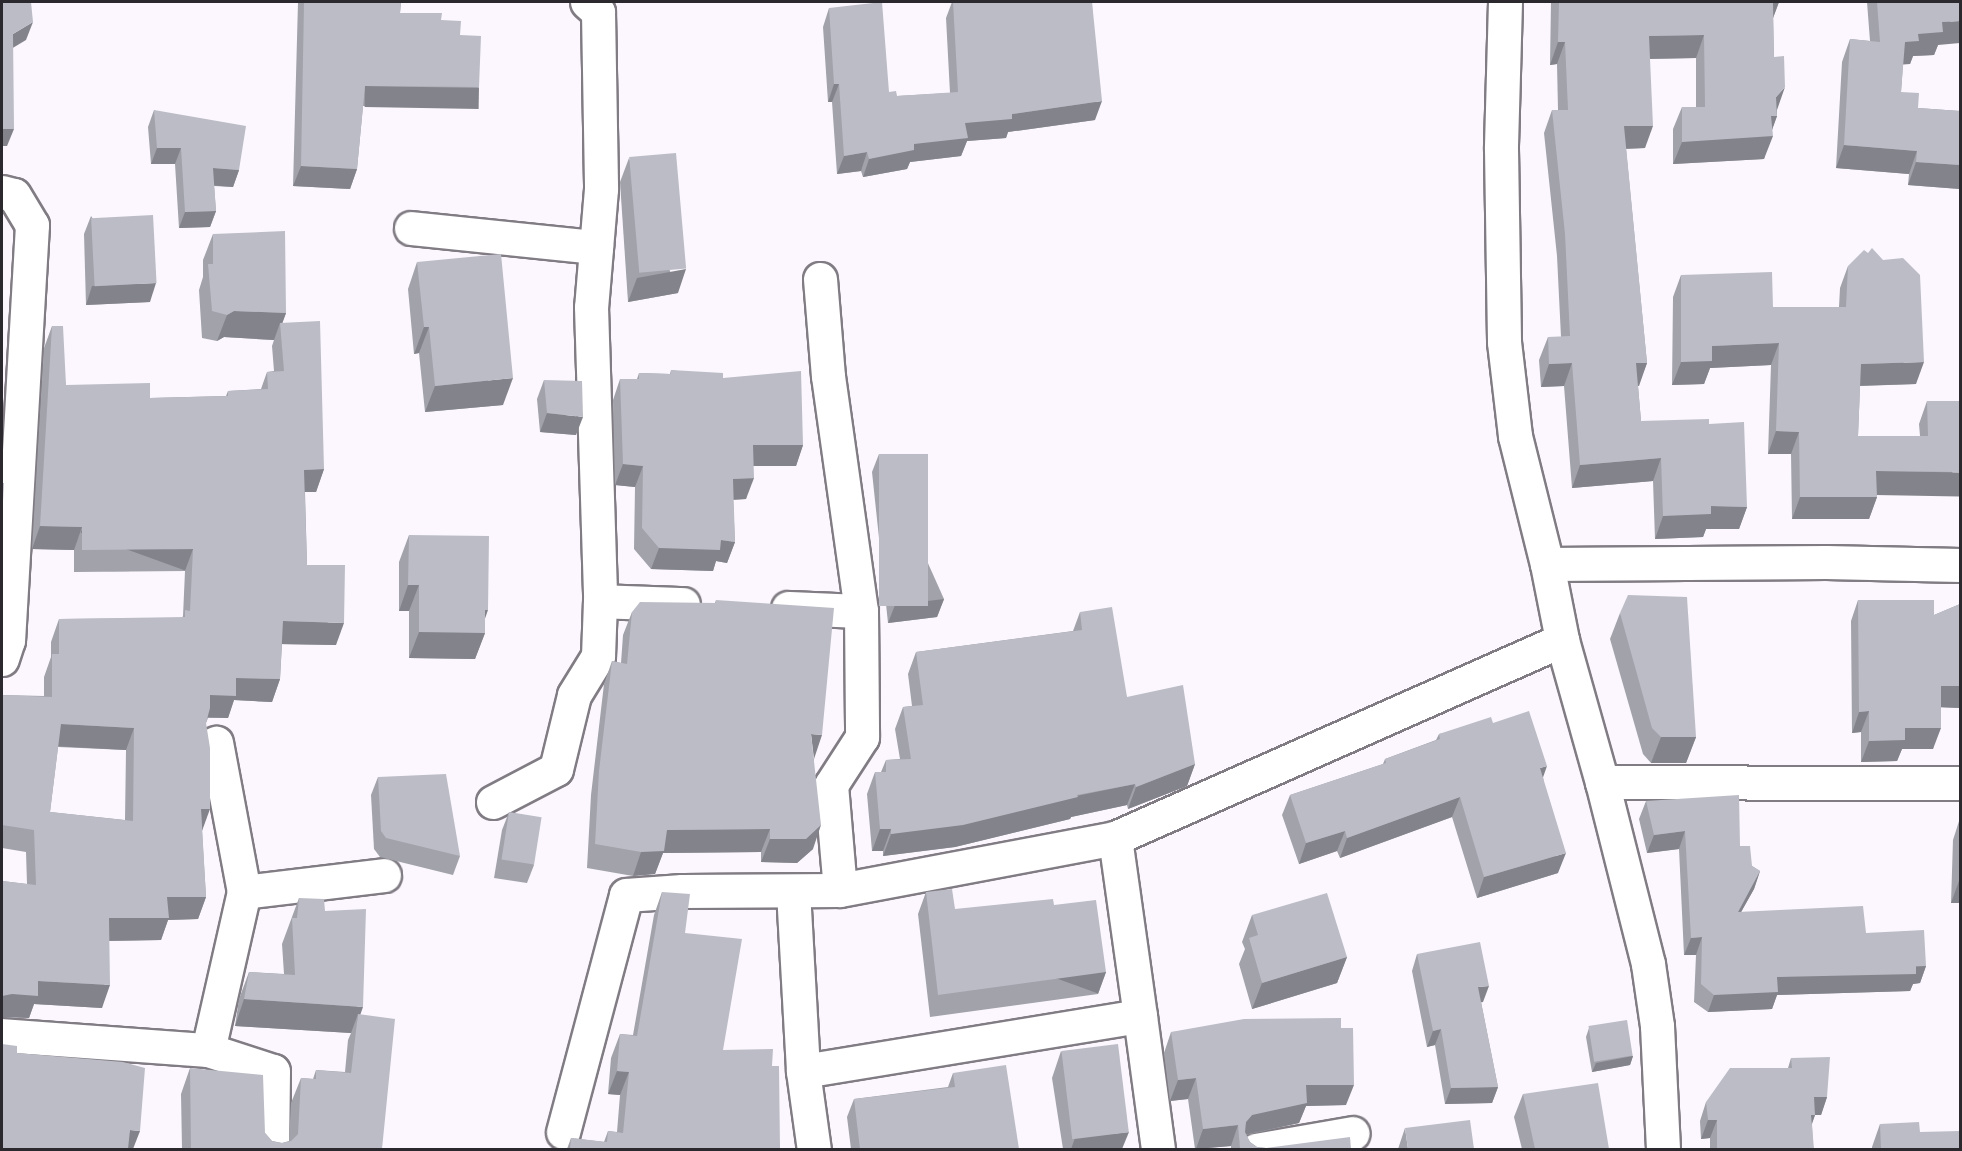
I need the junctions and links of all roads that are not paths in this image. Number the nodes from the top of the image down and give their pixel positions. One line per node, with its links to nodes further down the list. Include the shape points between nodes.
1 (587, 2): 5 (street, via 598,12 601,189)
2 (1505, 2): 7 (street, via 1501,149 1504,342 1515,436)
3 (2, 192): 14 (street, via 14,195 32,225 8,640)
4 (411, 228): 5 (street)
5 (596, 247): 9 (street, via 591,307)
6 (820, 279): 12 (street, via 828,375)
7 (1547, 564): 8 (street, via 1826,561); 13 (street)
8 (1960, 565)
9 (600, 601): 10 (street); 18 (street, via 598,656 574,695 556,769)
10 (707, 605)
11 (755, 607): 12 (street)
12 (861, 611): 21 (street, via 862,737 831,785)
13 (1562, 640): 16 (street); 19 (street)
14 (2, 659)
15 (216, 743): 23 (street)
16 (1602, 782): 17 (street); 34 (street, via 1648,964 1657,1026)
17 (1960, 783)
18 (493, 802)
19 (1115, 838): 21 (street); 24 (street)
20 (384, 875): 23 (street)
21 (840, 890): 22 (street)
22 (793, 891): 27 (street); 28 (street, via 626,895)
23 (244, 892): 26 (street)
24 (1140, 1016): 27 (street); 32 (street)
25 (2, 1035): 26 (street)
26 (208, 1050): 30 (street, via 273,1071)
27 (803, 1071): 31 (street)
28 (563, 1132)
29 (1353, 1133): 33 (street)
30 (272, 1149)
31 (814, 1149)
32 (1158, 1149)
33 (1256, 1149)
34 (1663, 1149)

